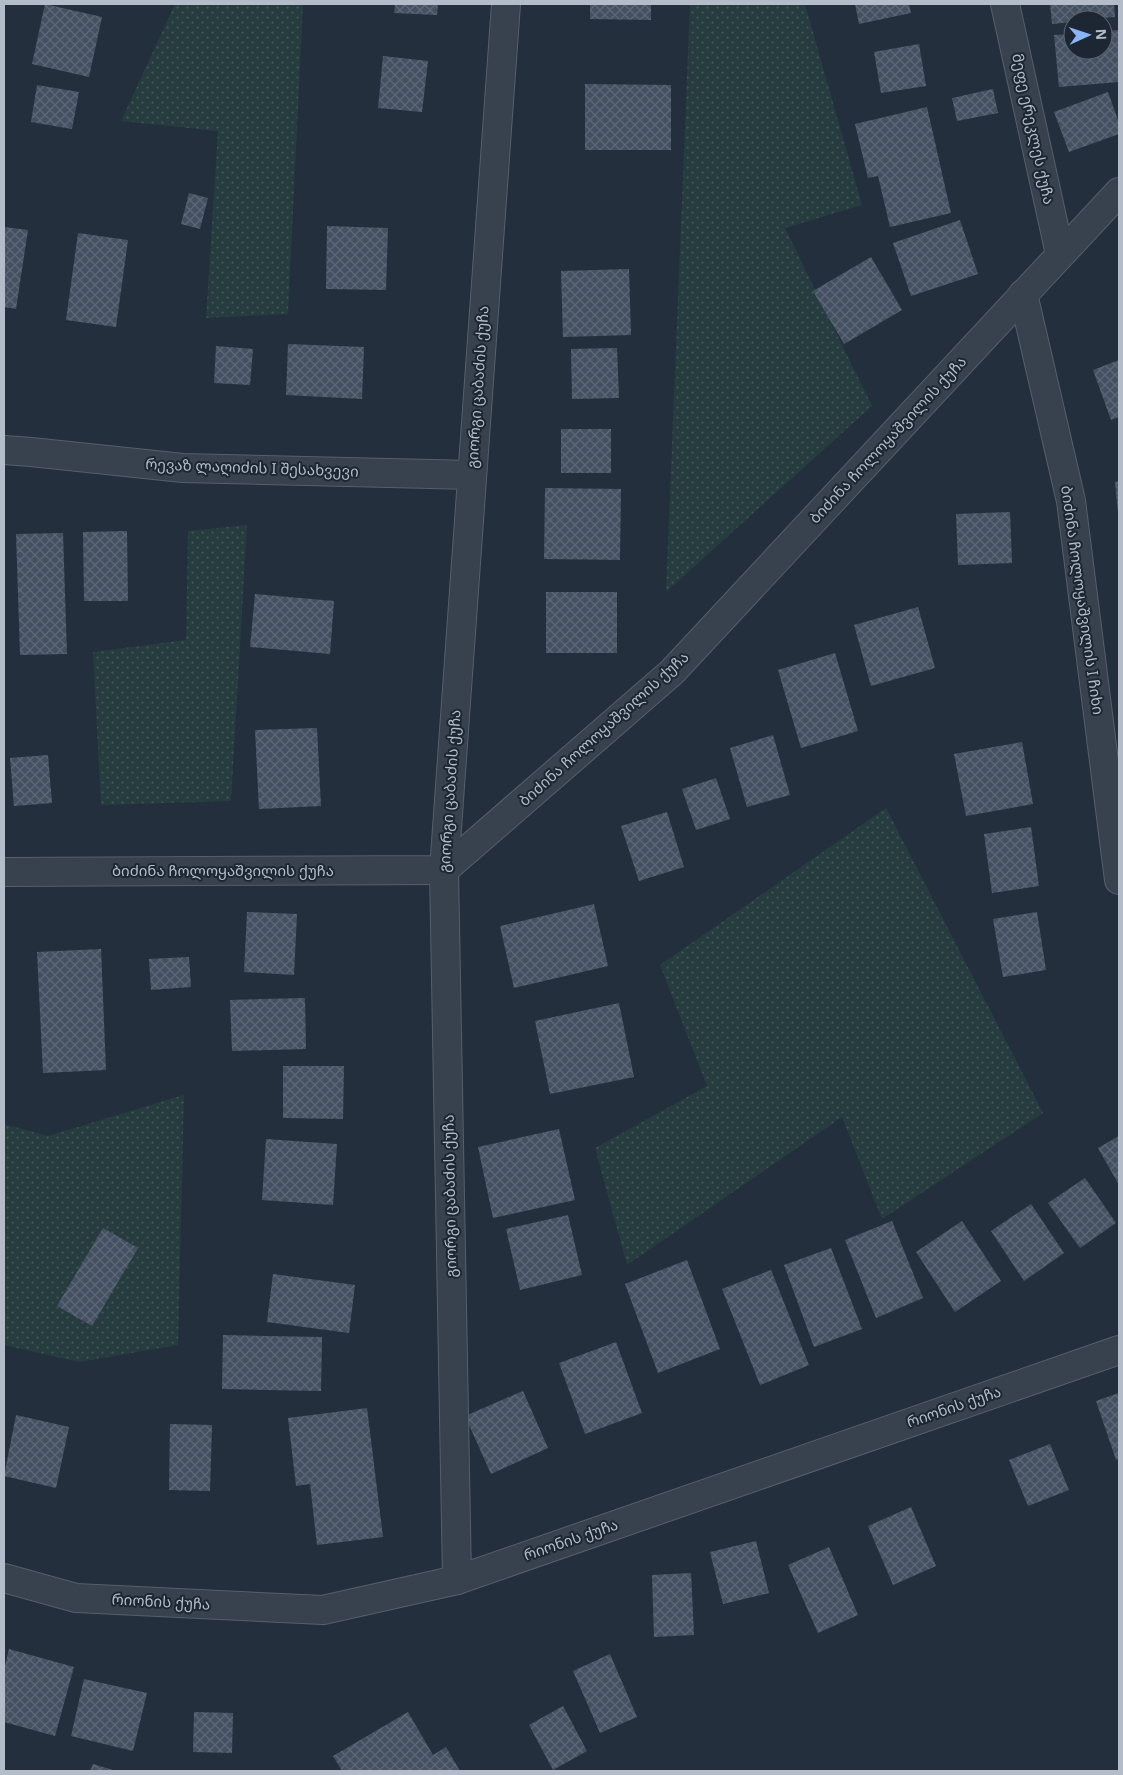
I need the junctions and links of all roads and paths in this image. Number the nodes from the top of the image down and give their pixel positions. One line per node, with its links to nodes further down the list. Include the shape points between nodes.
1 (506, 4): 7 (street, გიორგი ცაბაძის ქუჩა)
2 (1005, 4): 4 (street, მეფე ერეკლეს ქუჩა)
3 (1119, 192): 4 (street, ბიძინა ჩოლოყაშვილის ქუჩა)
4 (1060, 254): 5 (street, ბიძინა ჩოლოყაშვილის ქუჩა)
5 (1023, 294): 8 (street, ბიძინა ჩოლოყაშვილის ქუჩა, via 672,672); 10 (street, ბიძინა ჩოლოყაშვილის I ჩიხი, via 1071,501)
6 (4, 450): 7 (street, რევაზ ლაღიძის I შესახვევი, via 183,468)
7 (472, 475): 8 (street, გიორგი ცაბაძის ქუჩა)
8 (444, 870): 9 (street, ბიძინა ჩოლოყაშვილის ქუჩა); 13 (street, გიორგი ცაბაძის ქუჩა)
9 (4, 872)
10 (1119, 880)
11 (1119, 1350): 13 (street, რიონის ქუჩა)
12 (4, 1578): 13 (street, რიონის ქუჩა, via 76,1598 324,1610)
13 (457, 1580)

